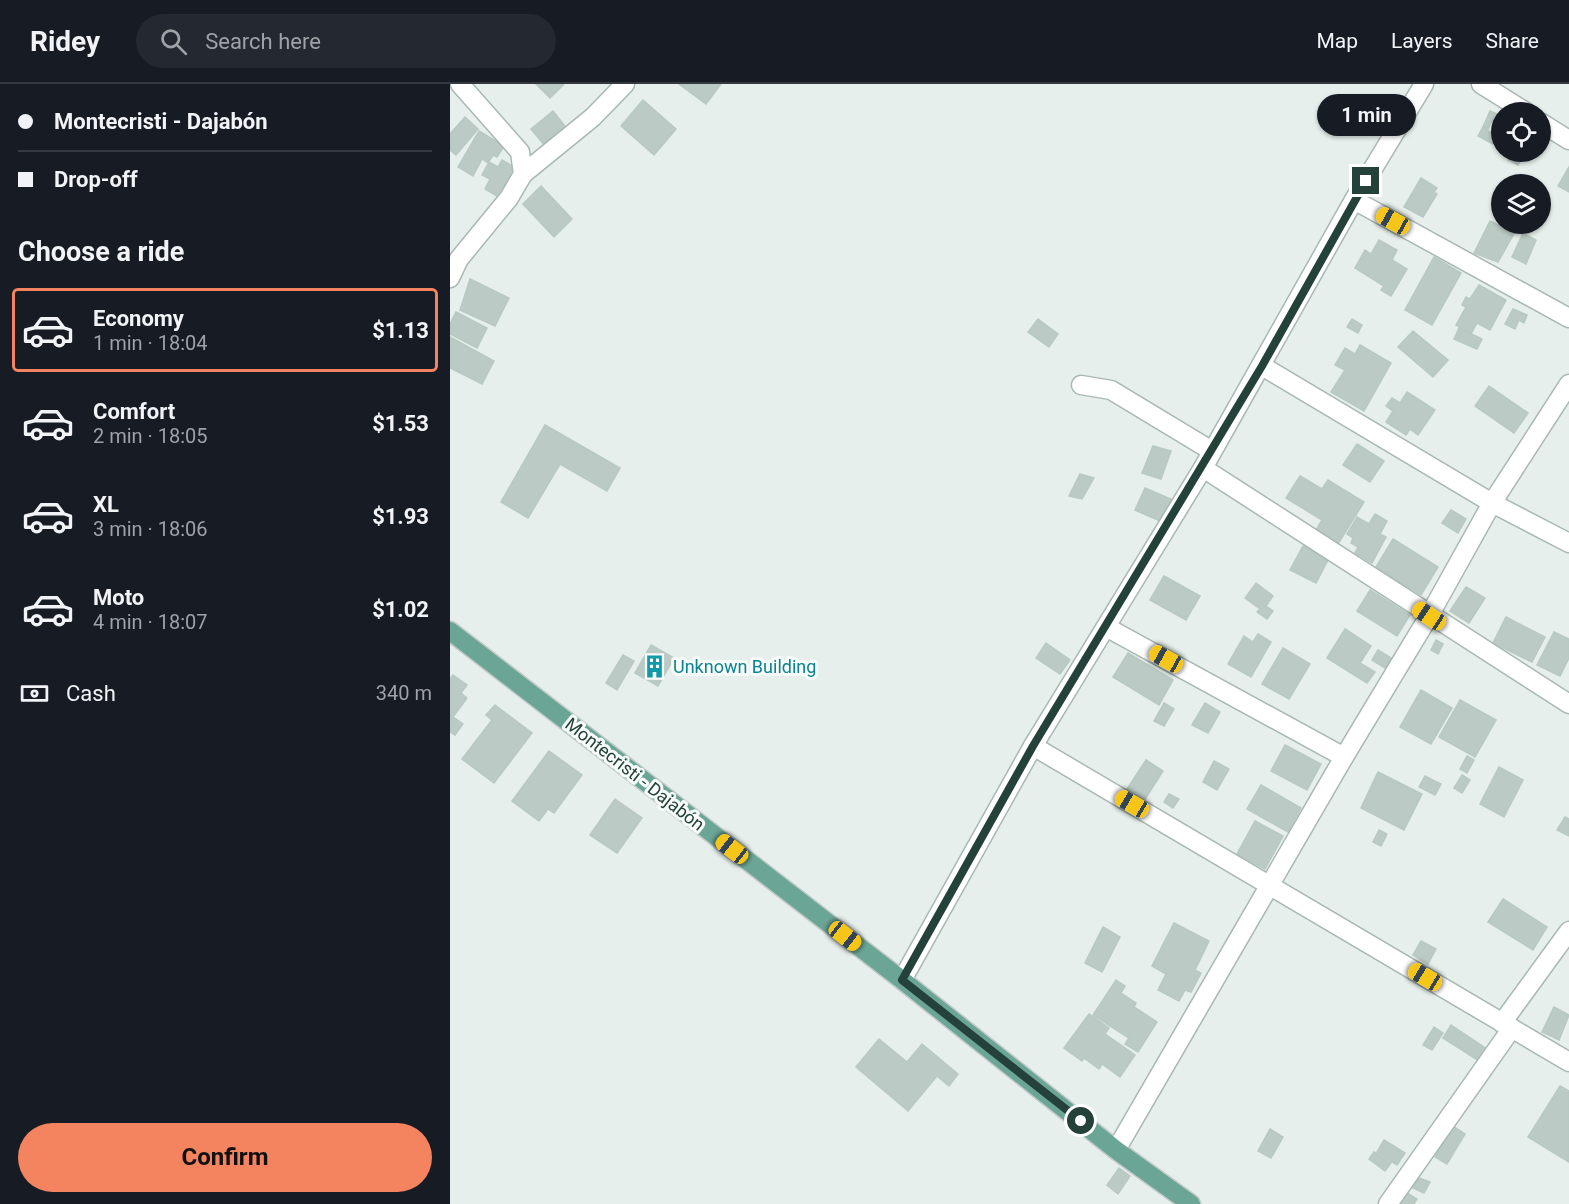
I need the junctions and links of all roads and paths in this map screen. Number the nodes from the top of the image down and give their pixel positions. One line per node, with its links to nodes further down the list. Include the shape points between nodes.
1 (460, 84): 8 (street, via 520,152)
2 (625, 84): 8 (street, via 593,117)
3 (1424, 84): 9 (street)
4 (1481, 84): 5 (street)
5 (1510, 102)
6 (1551, 129): 7 (street)
7 (1569, 140)
8 (523, 174): 10 (street, via 510,198 459,259)
9 (1354, 200): 11 (street); 12 (street)
10 (450, 278)
11 (1569, 318)
12 (1262, 366): 15 (street); 17 (street)
13 (1569, 384): 17 (street)
14 (1081, 385): 15 (street, via 1111,390)
15 (1212, 451): 16 (street)
16 (1203, 468): 19 (street); 20 (street)
17 (1492, 503): 18 (street); 19 (street)
18 (1569, 543)
19 (1429, 616): 22 (street); 24 (street)
20 (1106, 627): 23 (street); 24 (street)
21 (450, 631): 27 (main road, Montecristi - Dajabón)
22 (1569, 704)
23 (1033, 746): 25 (street); 27 (street)
24 (1344, 757): 25 (street)
25 (1270, 885): 28 (street); 30 (street)
26 (1569, 931): 28 (street)
27 (902, 980): 30 (main road, Montecristi - Dajabón)
28 (1507, 1026): 29 (street); 32 (street)
29 (1569, 1062)
30 (1116, 1149): 31 (main road, Montecristi - Dajabón)
31 (1191, 1204)
32 (1388, 1204)

